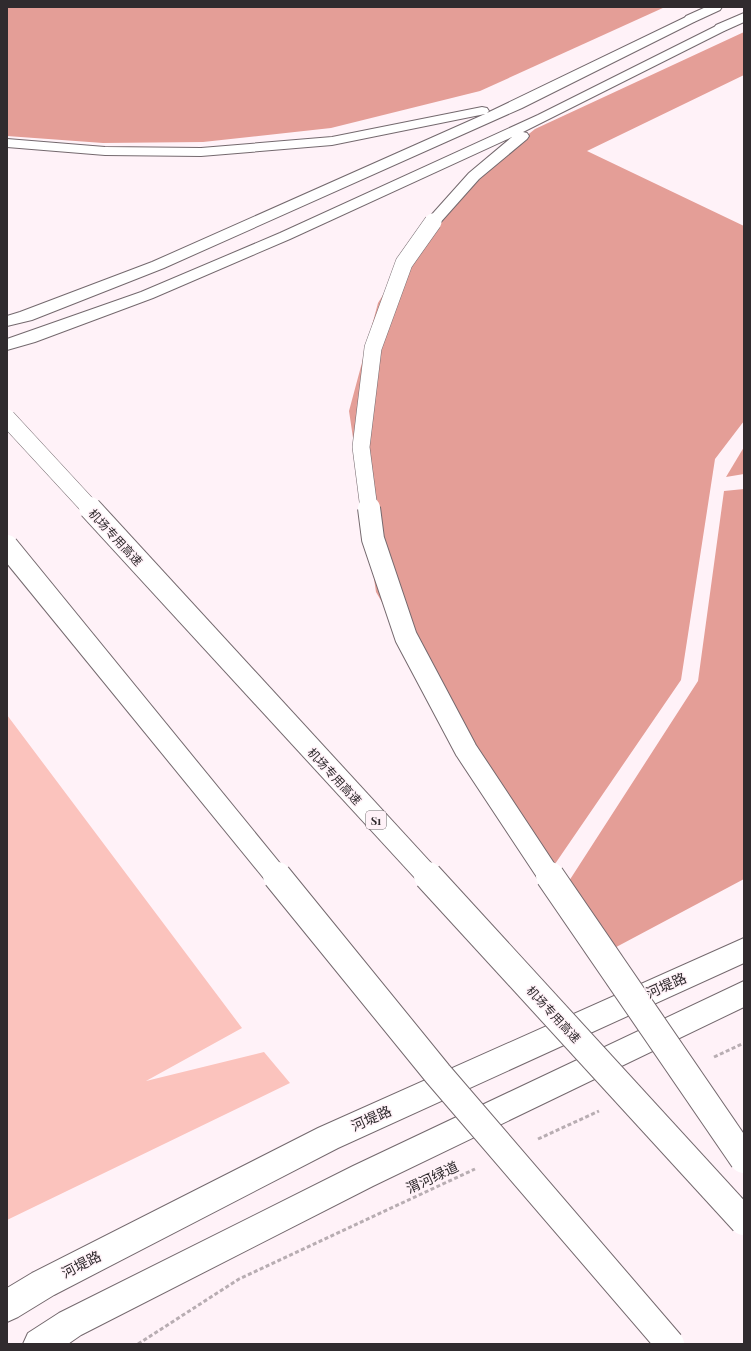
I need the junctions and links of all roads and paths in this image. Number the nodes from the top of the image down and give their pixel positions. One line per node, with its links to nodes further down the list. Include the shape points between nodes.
1 (716, 7): 3 (main road)
2 (744, 17): 4 (main road)
3 (516, 105): 5 (main road, via 332,140 201,152 105,151); 6 (main road, via 158,265)
4 (543, 118): 7 (main road, via 148,295); 16 (main road, bridge, via 474,176 434,221 404,263 373,348 362,447 373,539 406,637 466,750)
5 (7, 143)
6 (7, 322)
7 (7, 344)
8 (7, 418): 18 (main road, 机场专用高速 / S1, bridge)
9 (7, 546): 22 (main road, bridge, via 433,1068)
10 (744, 950): 19 (main road, 河堤路, via 328,1138 43,1284)
11 (744, 994): 20 (main road, via 363,1176 70,1324)
12 (744, 1043): 13 (path)
13 (708, 1060)
14 (607, 1107): 15 (path)
15 (535, 1141)
16 (744, 1159)
17 (477, 1168): 21 (path, 渭河绿道, via 239,1279)
18 (744, 1221)
19 (7, 1306)
20 (39, 1344)
21 (138, 1344)
22 (670, 1344)

